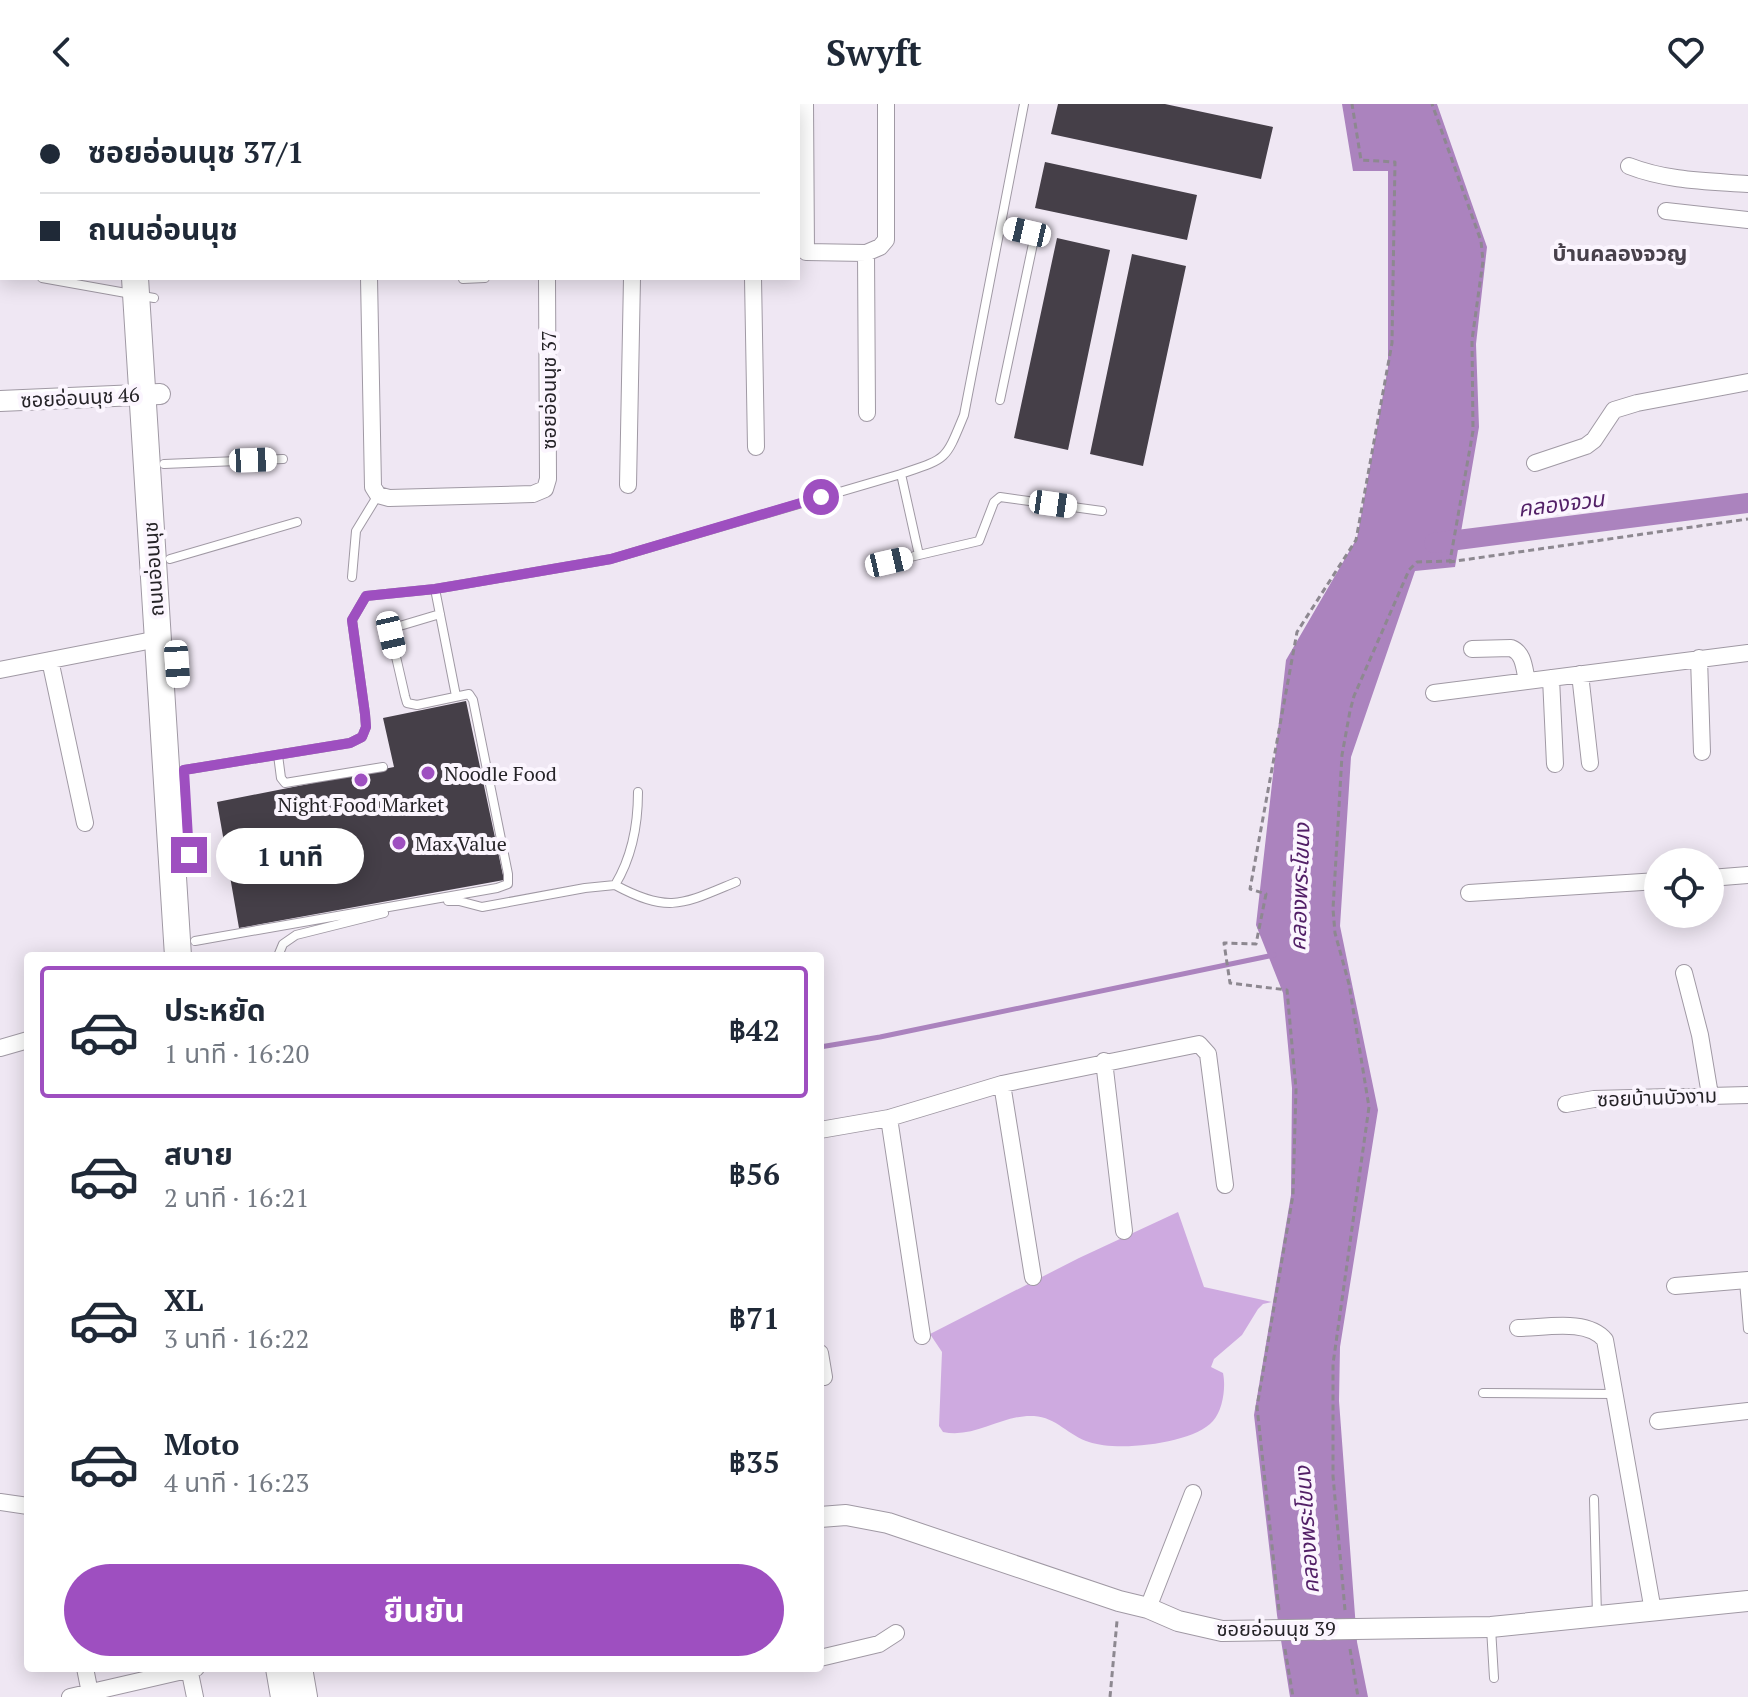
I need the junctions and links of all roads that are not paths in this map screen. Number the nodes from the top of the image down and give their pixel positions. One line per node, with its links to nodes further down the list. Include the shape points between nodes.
1 (805, 104): 9 (street)
2 (886, 104): 10 (street, via 886,240)
3 (1024, 104): 8 (lane)
4 (1629, 166): 5 (street, via 1670,178)
5 (1748, 184)
6 (1666, 211): 7 (street)
7 (1748, 220)
8 (1002, 227): 19 (lane, via 1030,233 1034,239); 26 (lane, via 964,415 946,456)
9 (802, 252): 10 (street)
10 (866, 253): 21 (street)
11 (65, 280): 16 (lane)
12 (369, 280): 28 (street, via 373,487)
13 (547, 280): 28 (street, ซอยอ่อนนุช 37, via 545,489 533,494)
14 (632, 280): 27 (street)
15 (753, 280): 22 (street)
16 (144, 287): 18 (main road, ถนนอ่อนนุช)
17 (1748, 382): 24 (street, via 1614,410 1586,446)
18 (151, 394): 20 (street, ซอยอ่อนนุช 46); 25 (main road, ถนนอ่อนนุช); 37 (main road, ถนนอ่อนนุช)
19 (1000, 400)
20 (0, 401)
21 (867, 413)
22 (756, 447)
23 (283, 459): 25 (lane)
24 (1535, 463)
25 (164, 464): 32 (main road, ถนนอ่อนนุช)
26 (901, 474): 31 (lane); 35 (lane, via 611,559)
27 (628, 485)
28 (378, 495): 34 (lane, via 356,531)
29 (1102, 511): 31 (lane, via 1000,497 976,543)
30 (297, 522): 32 (lane)
31 (919, 555): 33 (lane)
32 (170, 559): 37 (main road, ถนนอ่อนนุช)
33 (889, 562)
34 (352, 577)
35 (435, 589): 36 (lane); 49 (lane, via 366,596 358,607 352,620 365,714 362,737)
36 (440, 614): 47 (lane); 47 (lane, via 400,624 391,635 407,703)
37 (166, 638): 41 (street); 53 (main road, ถนนอ่อนนุช); 62 (main road, ถนนอ่อนนุช)
38 (1472, 649): 45 (street, via 1516,650)
39 (1748, 653): 40 (street)
40 (1699, 658): 43 (street); 48 (street)
41 (50, 660): 42 (street); 55 (street)
42 (0, 670)
43 (1580, 674): 44 (street); 50 (street)
44 (1551, 678): 45 (street); 51 (street)
45 (1527, 681): 46 (street)
46 (1434, 693)
47 (456, 696): 62 (lane, via 469,694 473,700 508,884)
48 (1702, 752)
49 (278, 755): 52 (lane, via 285,783); 53 (lane)
50 (1590, 763)
51 (1555, 764)
52 (383, 767)
53 (184, 770): 62 (main road, ถนนอ่อนนุช)
54 (638, 792): 60 (lane, via 628,863)
55 (85, 823)
56 (1748, 875): 57 (street)
57 (1724, 877)
58 (736, 882): 60 (lane, via 672,903 642,900)
59 (1644, 882): 61 (street)
60 (615, 885): 63 (lane, via 482,907 459,901 419,906 296,935)
61 (1469, 893)
62 (189, 951)
63 (280, 952)
64 (1684, 973): 69 (street)
65 (24, 1041): 66 (street)
66 (0, 1048)
67 (1104, 1061): 68 (street); 74 (street, via 1191,1044 1205,1048); 75 (street)
68 (1002, 1084): 72 (street); 76 (street)
69 (1710, 1095): 70 (street, ซอยบ้านบัวงาม); 71 (street, ซอยบ้านบัวงาม)
70 (1748, 1095)
71 (1566, 1104)
72 (889, 1118): 73 (street); 81 (street)
73 (824, 1129)
74 (1225, 1185)
75 (1124, 1231)
76 (1033, 1277)
77 (1746, 1280): 78 (street); 80 (lane)
78 (1675, 1286)
79 (1518, 1328): 83 (street, via 1587,1327 1599,1332 1605,1340)
80 (1748, 1329)
81 (922, 1336)
82 (1483, 1393): 83 (lane)
83 (1613, 1394): 93 (street)
84 (1748, 1411): 85 (street)
85 (1658, 1421)
86 (1193, 1493): 92 (street)
87 (1594, 1499): 94 (lane)
88 (0, 1502): 89 (street)
89 (24, 1505)
90 (824, 1517): 92 (street, ซอยอ่อนนุช 39, via 888,1523)
91 (1748, 1601): 93 (street, ซอยอ่อนนุช 39)
92 (1148, 1608): 95 (street, ซอยอ่อนนุช 39, via 1222,1631)
93 (1653, 1611): 94 (street, ซอยอ่อนนุช 39)
94 (1597, 1616): 95 (street, ซอยอ่อนนุช 39)
95 (1491, 1627): 103 (lane)
96 (896, 1633): 97 (street, via 879,1644)
97 (824, 1657)
98 (86, 1672): 104 (street)
99 (175, 1672): 104 (street)
100 (192, 1672): 106 (street)
101 (280, 1672): 107 (main road)
102 (300, 1672): 108 (main road)
103 (1494, 1678)
104 (90, 1693): 105 (street)
105 (70, 1697)
106 (195, 1697)
107 (284, 1697)
108 (304, 1697)

